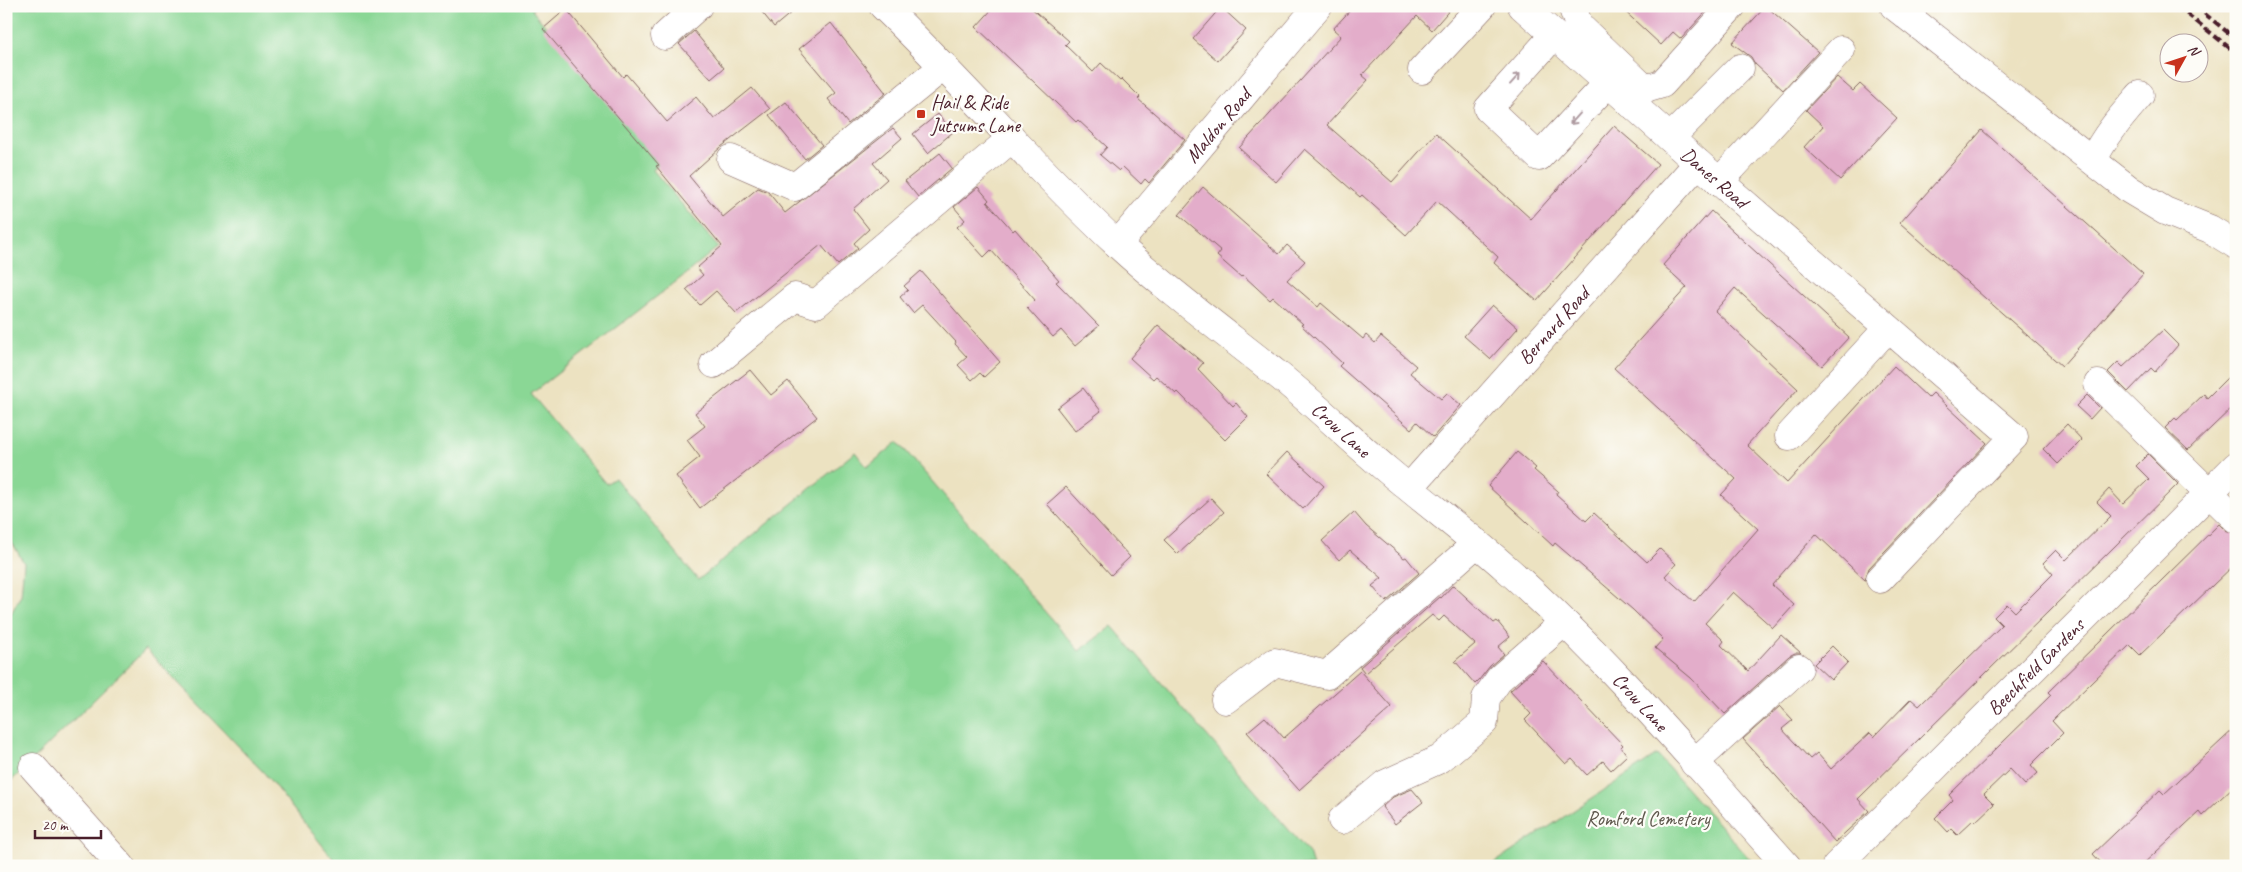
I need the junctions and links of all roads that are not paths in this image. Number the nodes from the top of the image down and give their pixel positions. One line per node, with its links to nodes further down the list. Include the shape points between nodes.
1 (698, 6): 10 (street)
2 (883, 6): 12 (street, Crow Lane)
3 (1318, 6): 24 (street, Maldon Road)
4 (1482, 6): 14 (street)
5 (1522, 6): 9 (street, Danes Road)
6 (1572, 6): 17 (street, via 1579,26)
7 (1732, 6): 17 (street, via 1662,84)
8 (1894, 6): 21 (street)
9 (1554, 35): 15 (street, Danes Road); 15 (street, one-way to 9, via 1540,157 1488,109)
10 (665, 36)
11 (1841, 50): 23 (street)
12 (944, 66): 18 (street, Crow Lane); 20 (street, via 795,187)
13 (1740, 68): 19 (street)
14 (1422, 70)
15 (1608, 83): 17 (street, Danes Road)
16 (2140, 95): 21 (street, via 2114,126)
17 (1638, 96): 19 (street, Danes Road)
18 (1012, 138): 24 (street, Crow Lane); 27 (street, via 816,304 795,297)
19 (1670, 138): 22 (street, Danes Road)
20 (731, 159)
21 (2094, 160): 25 (street, via 2148,202 2178,218 2210,229)
22 (1698, 163): 23 (street, Danes Road); 31 (street, Bernard Road)
23 (1719, 182): 26 (street, Danes Road)
24 (1118, 244): 31 (street, Crow Lane)
25 (2236, 245)
26 (1887, 329): 29 (street); 35 (street, Danes Road, via 2014,437)
27 (714, 364)
28 (2098, 384): 32 (street)
29 (1789, 436)
30 (2236, 466): 32 (street, Beechfield Gardens)
31 (1410, 487): 34 (street, Crow Lane)
32 (2209, 492): 33 (street); 44 (street, Beechfield Gardens)
33 (2236, 519)
34 (1477, 543): 36 (street, Crow Lane); 38 (street, via 1327,675 1275,662)
35 (1880, 579)
36 (1563, 623): 39 (street, Crow Lane); 41 (street, via 1500,678 1486,698 1484,722 1440,759 1385,784)
37 (1799, 668): 39 (street)
38 (1224, 700)
39 (1694, 763): 43 (street, Crow Lane)
40 (33, 767): 42 (street)
41 (1342, 820)
42 (121, 866)
43 (1787, 866)
44 (1836, 866)

